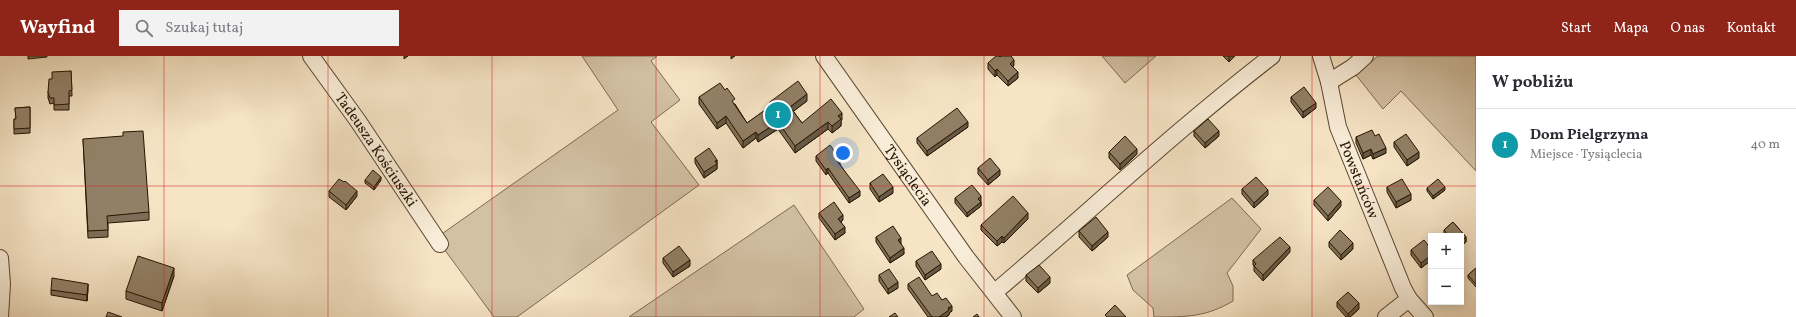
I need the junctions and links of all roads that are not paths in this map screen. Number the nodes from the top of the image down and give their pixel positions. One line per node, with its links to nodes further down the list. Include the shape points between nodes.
1 (311, 56): 7 (street, Tadeusza Kościuszki)
2 (824, 56): 9 (street, Tysiąclecia, via 966,257)
3 (1272, 56): 9 (street, via 1222,94)
4 (1321, 56): 6 (street, Powstańców)
5 (1365, 56): 6 (street)
6 (1329, 82): 10 (street, Powstańców, via 1338,127)
7 (440, 244)
8 (0, 258): 11 (street)
9 (995, 292): 12 (street, Tysiąclecia)
10 (1409, 299): 13 (street); 14 (street, Powstańców)
11 (0, 317)
12 (1013, 317)
13 (1386, 317)
14 (1425, 317)

